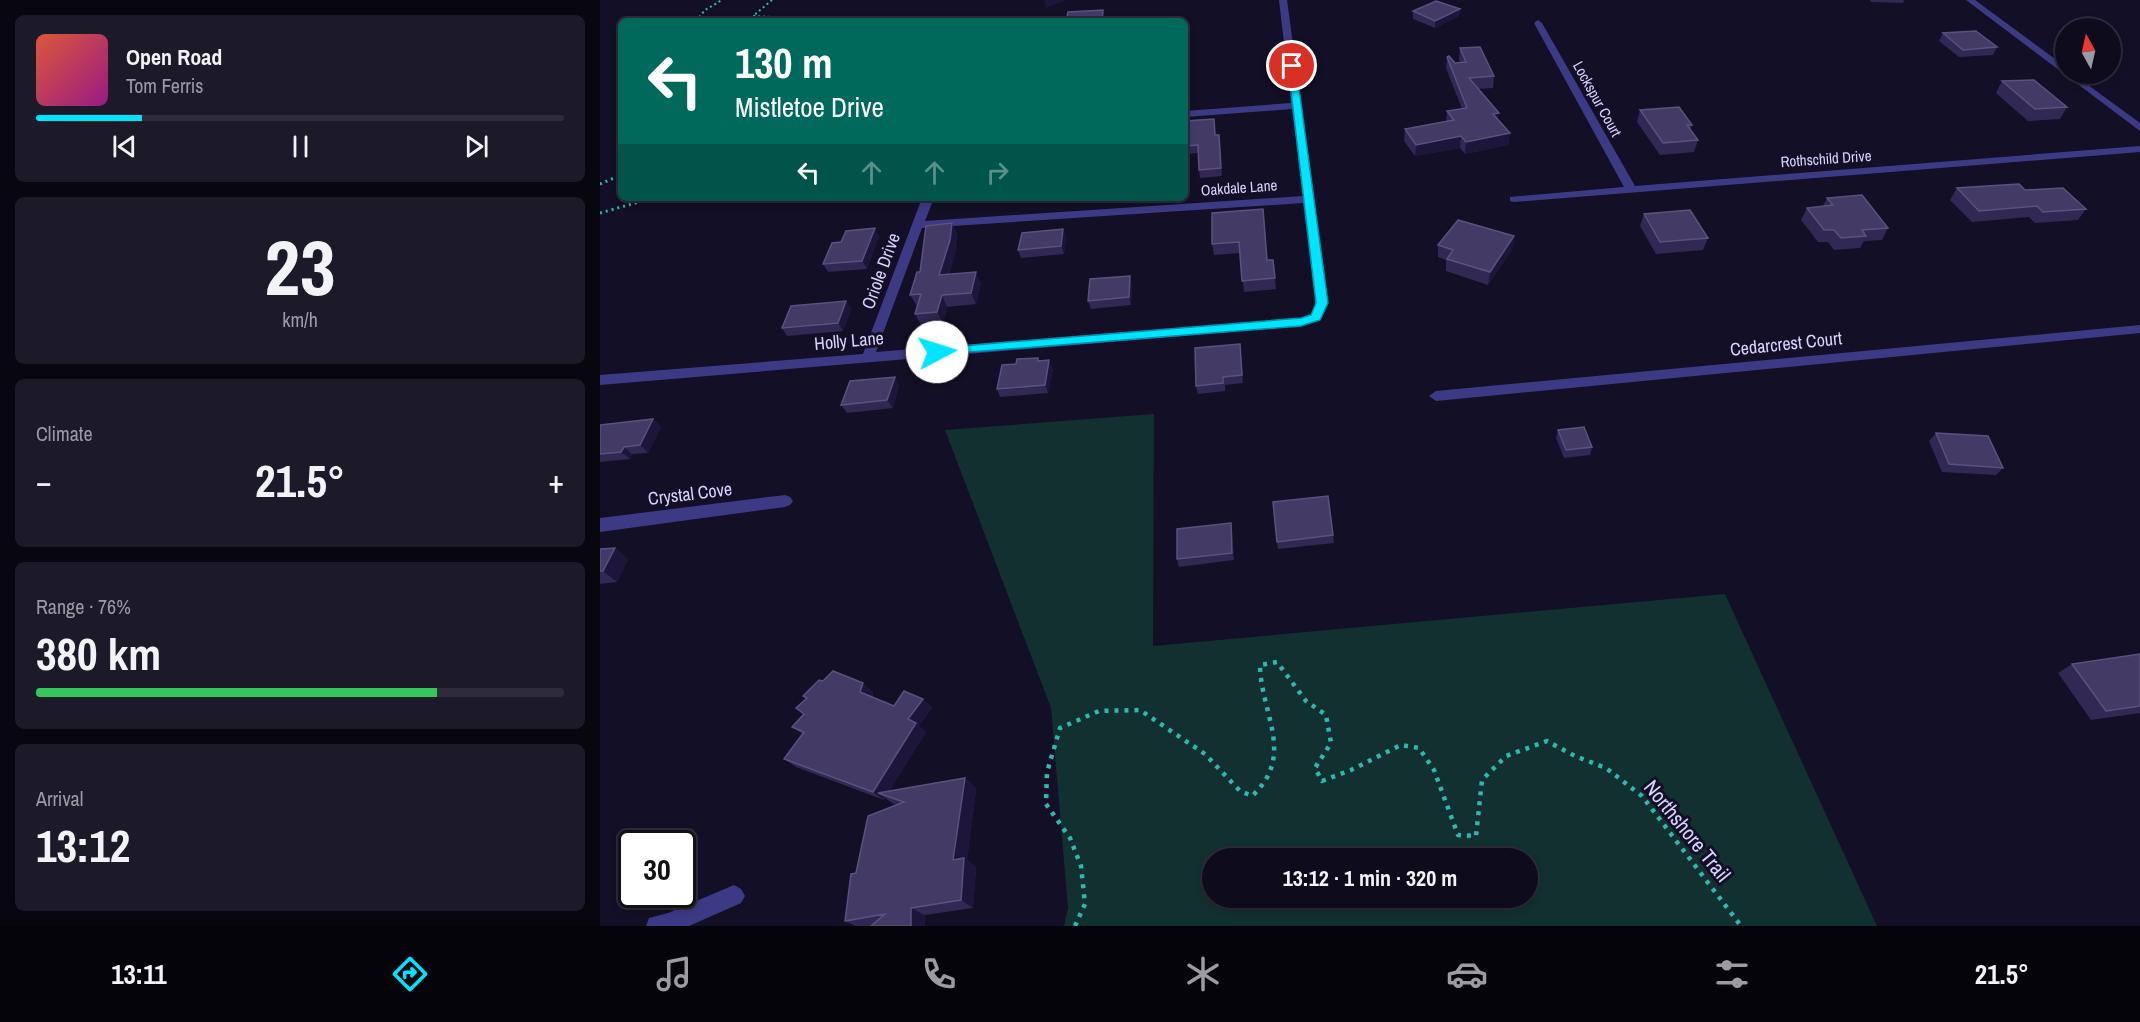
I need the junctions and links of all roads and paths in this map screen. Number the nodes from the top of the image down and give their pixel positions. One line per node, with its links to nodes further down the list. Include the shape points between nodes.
1 (722, 0): 5 (path)
2 (772, 0): 6 (path, via 753,16)
3 (1283, 0): 10 (street)
4 (1970, 0): 8 (street)
5 (698, 18)
6 (818, 18)
7 (1538, 23): 16 (street, Lockspur Court)
8 (2055, 64)
9 (2082, 84): 12 (street)
10 (1298, 106): 11 (street); 17 (street)
11 (1188, 114)
12 (2140, 128)
13 (2140, 149): 16 (street, Rothschild Drive)
14 (618, 176): 15 (path)
15 (600, 184)
16 (1631, 189): 18 (street, Rothschild Drive)
17 (1310, 199): 22 (street, Oakdale Lane); 24 (street, Holly Lane, via 1322,303 1316,317 1301,322)
18 (1514, 199)
19 (642, 201): 21 (path)
20 (927, 201): 22 (street, Oriole Drive)
21 (600, 213)
22 (918, 225): 24 (street, Oriole Drive)
23 (2140, 330): 26 (street, Cedarcrest Court)
24 (868, 357): 25 (street, Holly Lane)
25 (600, 380)
26 (1436, 396)
27 (785, 501): 28 (street, Crystal Cove)
28 (600, 525)
29 (734, 896): 30 (street)
30 (657, 926)
31 (1075, 926): 32 (path, Northshore Trail, via 1085,904 1081,866 1070,838 1046,804 1047,772 1060,728 1100,711 1140,710 1205,754 1240,791 1252,796 1268,779 1274,754 1269,712 1259,678 1260,665 1277,662 1306,700 1326,715 1331,742 1315,768 1322,781 1401,745 1419,748 1434,770 1458,835 1476,836 1482,780 1506,756 1546,741 1606,768 1642,796)
32 (1741, 926)

